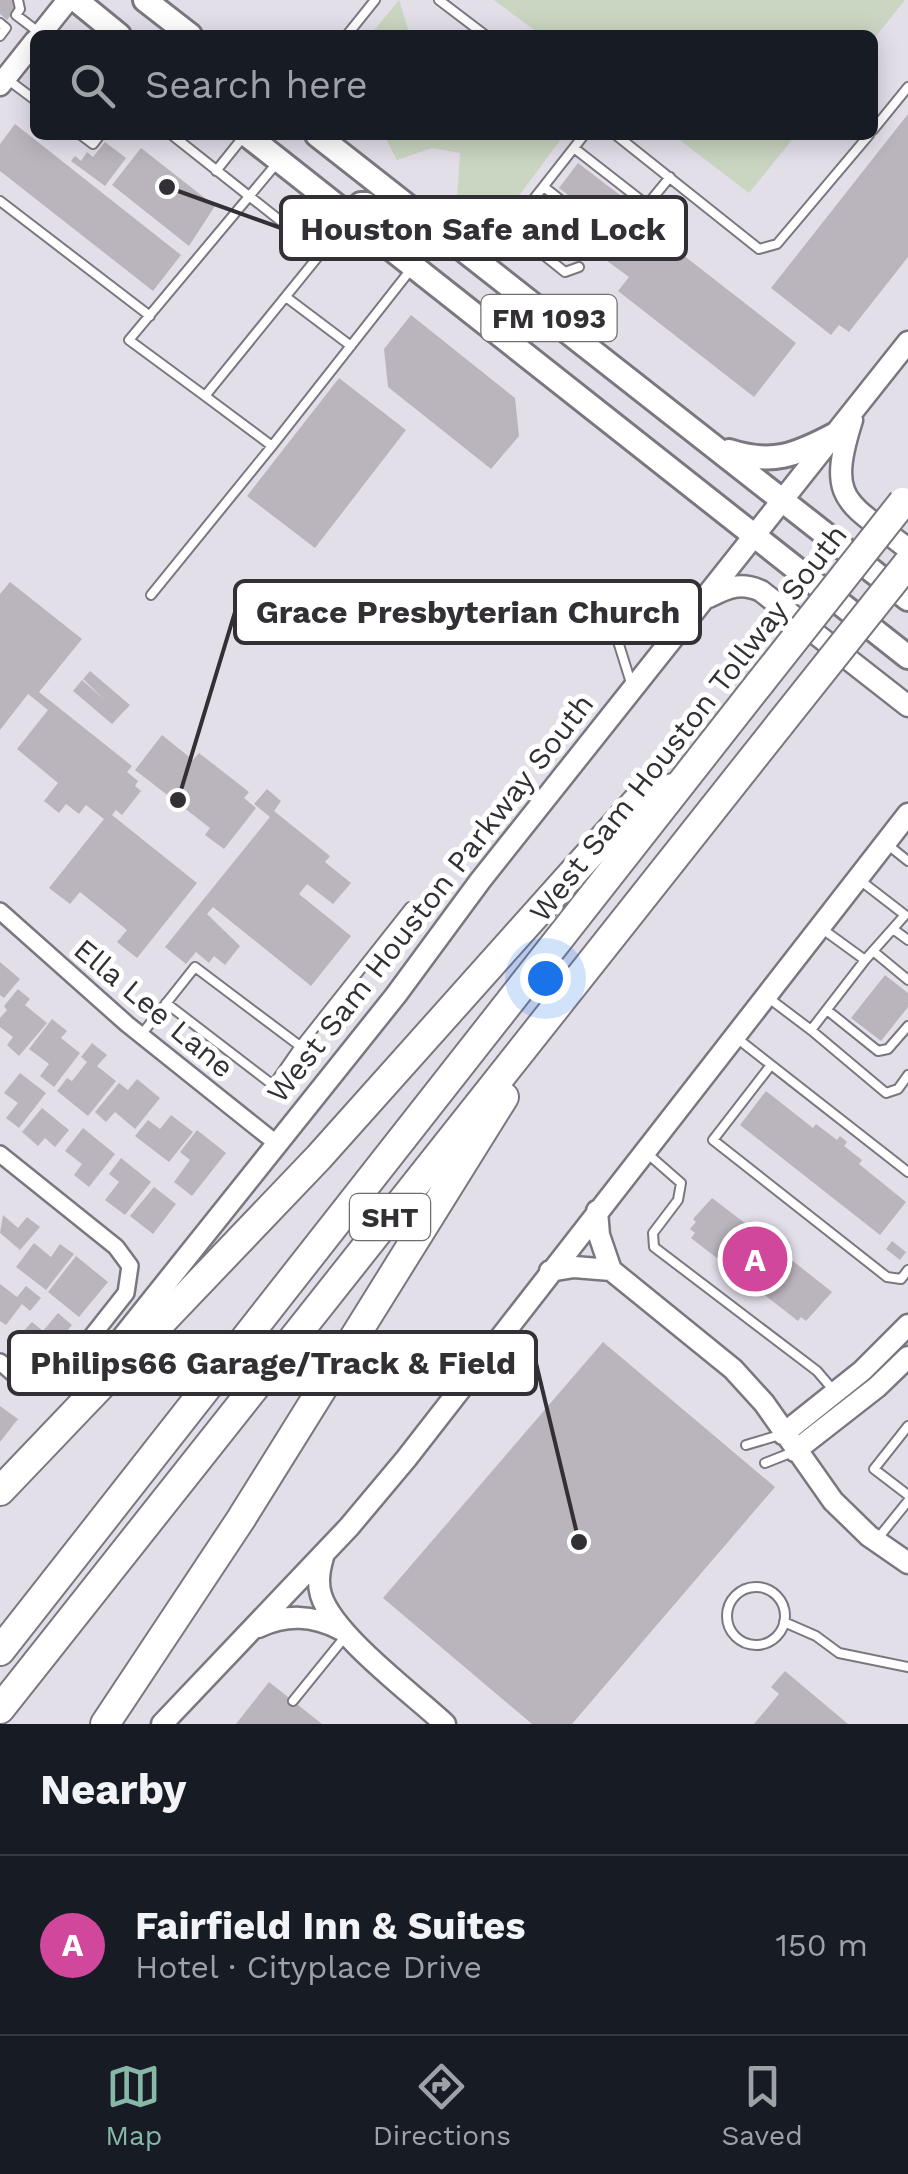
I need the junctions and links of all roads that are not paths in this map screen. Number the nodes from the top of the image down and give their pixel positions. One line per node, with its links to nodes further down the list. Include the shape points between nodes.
1 (18, 0): 7 (lane)
2 (68, 0): 10 (main road)
3 (76, 0): 11 (main road)
4 (145, 0): 12 (main road)
5 (375, 0): 13 (lane)
6 (440, 0): 14 (lane)
7 (16, 14): 8 (lane); 9 (lane)
8 (2, 29)
9 (34, 30)
10 (44, 30)
11 (112, 30)
12 (184, 30)
13 (350, 30)
14 (479, 30)
15 (30, 47): 16 (main road)
16 (2, 79): 18 (lane)
17 (908, 87): 19 (lane)
18 (30, 97)
19 (878, 124)
20 (178, 140): 29 (lane)
21 (242, 140): 29 (lane)
22 (253, 140): 28 (main road, FM 1093)
23 (323, 140): 36 (main road, FM 1093)
24 (580, 140): 27 (lane)
25 (622, 140): 30 (lane)
26 (865, 140): 30 (lane, via 777,244 759,249)
27 (574, 148): 30 (lane, via 647,205); 31 (lane)
28 (279, 160): 32 (lane); 34 (main road, FM 1093)
29 (216, 172): 32 (lane)
30 (670, 178)
31 (544, 187): 35 (lane); 38 (lane, via 606,236)
32 (248, 198): 37 (lane); 43 (lane)
33 (0, 201): 43 (lane)
34 (349, 216): 36 (main road, via 366,204); 37 (lane); 39 (main road, FM 1093)
35 (511, 229): 40 (lane); 41 (lane, via 565,272)
36 (448, 240): 40 (main road, FM 1093)
37 (322, 253): 42 (lane)
38 (590, 254)
39 (413, 266): 45 (lane); 53 (main road, FM 1093)
40 (482, 266): 50 (main road, FM 1093)
41 (580, 268)
42 (286, 297): 45 (lane); 46 (lane)
43 (150, 316): 46 (lane, via 129,340)
44 (908, 342): 47 (main road, West Sam Houston Parkway South)
45 (351, 346): 49 (lane)
46 (205, 396): 49 (lane)
47 (856, 408): 48 (main road, West Sam Houston Parkway South); 54 (main road, via 840,480 851,504)
48 (834, 435): 50 (main road, via 805,450 755,460); 52 (main road, West Sam Houston Parkway South)
49 (272, 446): 56 (lane)
50 (716, 447): 52 (main road, FM 1093)
51 (906, 498): 63 (highway, West Sam Houston Tollway South / SHT, bridge)
52 (782, 499): 53 (main road, West Sam Houston Parkway South); 58 (main road, FM 1093)
53 (753, 536): 57 (main road, West Sam Houston Parkway South); 60 (main road, FM 1093)
54 (908, 549)
55 (908, 563): 77 (highway, SHT, bridge)
56 (151, 596)
57 (702, 600): 61 (main road, West Sam Houston Parkway South); 62 (main road, via 746,584 761,591)
58 (908, 600)
59 (616, 636): 61 (lane)
60 (908, 658)
61 (633, 688): 88 (main road, West Sam Houston Parkway South)
62 (908, 706)
63 (679, 786): 104 (highway, via 639,799 318,1157); 112 (highway, West Sam Houston Tollway South / SHT)
64 (908, 814): 65 (main road)
65 (886, 843): 66 (lane); 67 (main road)
66 (908, 861)
67 (858, 878): 70 (lane); 71 (main road)
68 (410, 907): 85 (lane)
69 (0, 911): 83 (street, Ella Lee Lane)
70 (907, 915): 72 (lane)
71 (820, 927): 75 (lane); 78 (main road)
72 (894, 928): 73 (lane); 74 (lane)
73 (908, 940)
74 (873, 952): 75 (lane); 76 (lane)
75 (866, 960): 80 (lane)
76 (908, 980)
77 (572, 986): 115 (highway, SHT); 116 (highway, via 251,1504)
78 (766, 996): 82 (lane); 84 (main road)
79 (166, 1004): 83 (lane); 85 (lane, via 195,967); 85 (lane, via 272,1085)
80 (827, 1010): 81 (lane, via 878,1051); 82 (lane)
81 (908, 1026)
82 (811, 1030): 87 (lane, via 886,1092)
83 (141, 1035): 88 (street, Ella Lee Lane)
84 (734, 1036): 86 (lane); 89 (main road)
85 (300, 1046)
86 (771, 1065): 91 (lane); 94 (lane, via 713,1140 887,1277 901,1279)
87 (908, 1075)
88 (276, 1143): 104 (main road, West Sam Houston Parkway South)
89 (644, 1151): 92 (main road); 99 (lane, via 681,1182 678,1200 653,1232 654,1248 817,1371)
90 (0, 1154): 98 (street, via 116,1247 130,1266 126,1293 62,1374 39,1382)
91 (908, 1172)
92 (597, 1212): 93 (main road); 95 (main road)
93 (611, 1270): 95 (main road); 101 (main road, via 733,1369)
94 (908, 1270)
95 (550, 1271): 107 (main road)
96 (908, 1325): 99 (main road)
97 (908, 1357): 101 (main road, via 877,1386)
98 (0, 1362)
99 (835, 1392): 101 (main road)
100 (908, 1426): 105 (lane, via 874,1469)
101 (789, 1442): 102 (lane); 103 (lane); 106 (main road, via 832,1501)
102 (746, 1445)
103 (765, 1463)
104 (0, 1492)
105 (908, 1498): 106 (lane)
106 (876, 1541): 108 (main road)
107 (323, 1555): 110 (main road, via 322,1598); 111 (main road)
108 (908, 1563)
109 (784, 1622): 109 (lane, via 766,1643 747,1644 732,1632 727,1613 734,1596 760,1588 782,1604); 113 (lane, via 839,1653)
110 (344, 1632): 111 (main road, via 293,1616 256,1628); 114 (lane); 118 (main road)
111 (241, 1641): 117 (main road)
112 (0, 1651)
113 (908, 1667)
114 (294, 1702)
115 (0, 1709)
116 (105, 1724)
117 (162, 1724)
118 (446, 1724)

